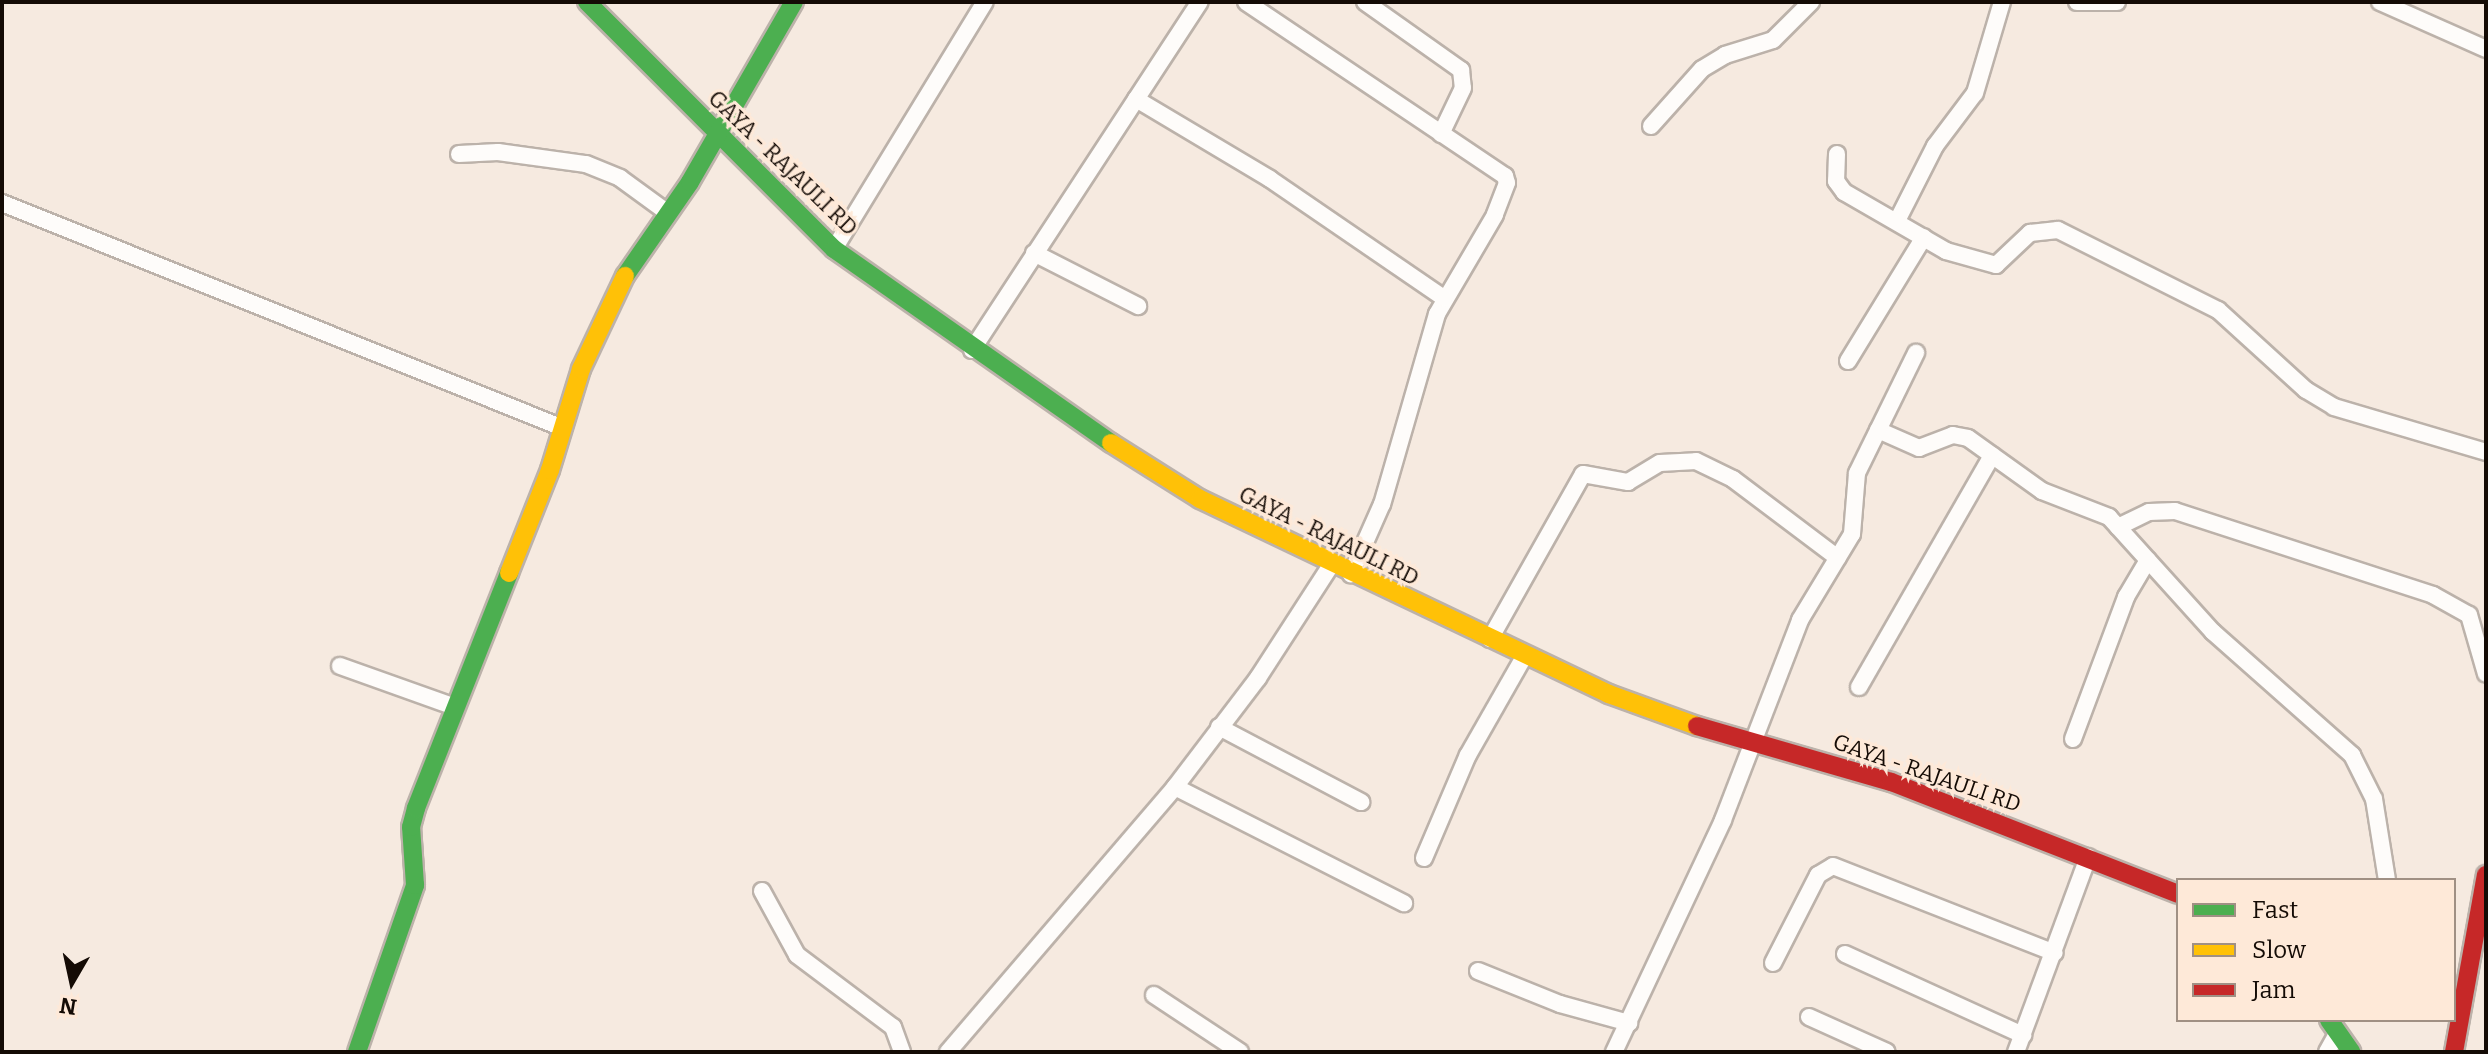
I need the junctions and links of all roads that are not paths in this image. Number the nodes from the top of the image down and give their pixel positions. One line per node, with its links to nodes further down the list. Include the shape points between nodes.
1 (587, 2): 15 (main road, GAYA - RAJAULI RD)
2 (794, 2): 15 (main road)
3 (985, 2): 23 (street)
4 (1200, 2): 13 (street)
5 (1246, 2): 16 (street)
6 (1365, 2): 16 (street, via 1461,70 1463,88)
7 (1811, 2): 14 (street, via 1773,40 1725,55 1702,69)
8 (2002, 2): 21 (street, via 1975,93 1935,146)
9 (2077, 2): 10 (street)
10 (2117, 2)
11 (2380, 2): 12 (street)
12 (2486, 49)
13 (1136, 99): 24 (street); 25 (street, via 1270,179)
14 (1651, 126)
15 (717, 134): 20 (main road); 23 (main road, GAYA - RAJAULI RD)
16 (1441, 134): 25 (street, via 1505,176 1507,183 1495,215)
17 (459, 154): 20 (street, via 498,152 586,164 620,178)
18 (1837, 154): 21 (street, via 1836,181 1844,192)
19 (2, 203): 30 (street)
20 (668, 213): 30 (main road, via 629,267 602,322)
21 (1898, 219): 22 (street)
22 (1924, 237): 29 (street); 32 (street, via 1963,259 1996,265 2030,233 2058,230 2218,310 2306,390 2334,407)
23 (834, 249): 27 (main road, GAYA - RAJAULI RD)
24 (1034, 253): 26 (street); 27 (street)
25 (1444, 298): 38 (street, via 1382,504)
26 (1138, 306)
27 (972, 350): 37 (main road, GAYA - RAJAULI RD, via 1168,481)
28 (1916, 353): 31 (street)
29 (1848, 361)
30 (563, 428): 44 (main road)
31 (1878, 430): 33 (street, via 1919,448 1961,436); 35 (street, via 1857,473 1856,521)
32 (2486, 452)
33 (1992, 456): 34 (street, via 2042,491 2095,510); 43 (street)
34 (2118, 527): 36 (street); 42 (street, via 2149,512 2175,511 2433,595 2469,615)
35 (1838, 558): 39 (street, via 1733,479 1696,461 1660,463 1628,482 1583,474); 47 (street, via 1800,620)
36 (2148, 560): 46 (street, via 2126,597); 53 (street, via 2213,632 2352,755 2374,799)
37 (1331, 565): 38 (main road, GAYA - RAJAULI RD); 45 (street)
38 (1351, 574): 39 (main road, GAYA - RAJAULI RD)
39 (1490, 639): 40 (main road, GAYA - RAJAULI RD)
40 (1525, 655): 47 (main road, GAYA - RAJAULI RD, via 1655,713); 51 (street, via 1468,755)
41 (340, 666): 44 (street)
42 (2486, 674)
43 (1859, 687)
44 (455, 707): 68 (main road, via 416,808 415,885)
45 (1219, 727): 48 (street); 49 (street)
46 (2073, 739)
47 (1752, 743): 50 (main road, GAYA - RAJAULI RD, via 1891,782); 64 (street, via 1723,820)
48 (1175, 787): 56 (street); 70 (street)
49 (1361, 802)
50 (2088, 857): 55 (main road, GAYA - RAJAULI RD); 57 (street)
51 (1424, 858)
52 (2486, 875): 61 (main road)
53 (2387, 878)
54 (762, 891): 69 (street, via 797,955 893,1027)
55 (2176, 893)
56 (1404, 903)
57 (2055, 953): 59 (street, via 1833,866 1818,875); 66 (street)
58 (1845, 954): 66 (street)
59 (1773, 963)
60 (1478, 971): 64 (street, via 1560,1004)
61 (2461, 974): 76 (main road)
62 (1154, 995): 71 (street)
63 (1809, 1017): 72 (street)
64 (1629, 1023): 67 (street)
65 (2334, 1026): 74 (street); 75 (main road)
66 (2023, 1035): 73 (street)
67 (1619, 1050)
68 (357, 1052)
69 (902, 1052)
70 (948, 1052)
71 (1240, 1052)
72 (1887, 1052)
73 (2016, 1052)
74 (2327, 1052)
75 (2351, 1052)
76 (2454, 1052)

